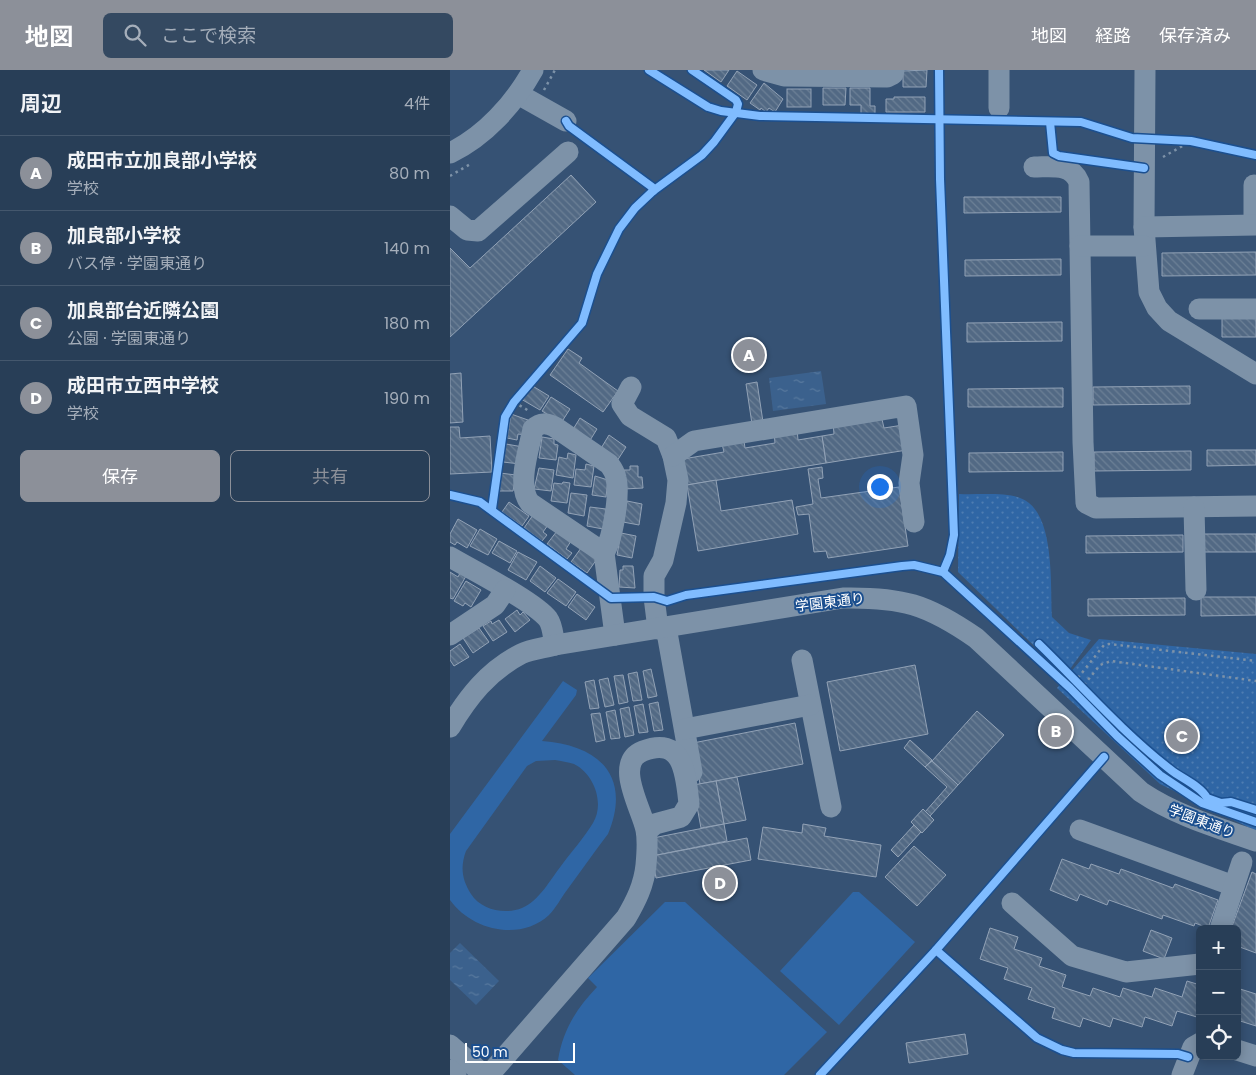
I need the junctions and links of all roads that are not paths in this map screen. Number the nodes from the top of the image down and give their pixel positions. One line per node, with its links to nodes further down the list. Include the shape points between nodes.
1 (533, 70): 6 (street)
2 (763, 70): 3 (street, via 784,76 887,77)
3 (894, 70)
4 (999, 70): 7 (street)
5 (1145, 70): 15 (street)
6 (518, 94): 8 (street); 10 (street, via 486,129)
7 (999, 108)
8 (566, 121)
9 (568, 152): 13 (street, via 478,231 467,230)
10 (450, 153)
11 (1034, 167): 16 (street, via 1062,167 1076,174 1080,196)
12 (1255, 189): 14 (street)
13 (450, 216)
14 (1255, 225): 15 (street)
15 (1144, 236): 16 (street); 19 (street, via 1149,292 1157,308 1169,322)
16 (1080, 246): 23 (street, via 1086,503 1096,508)
17 (1199, 309): 18 (street)
18 (1256, 309)
19 (1256, 374)
20 (631, 388): 21 (street, via 622,404 630,416 666,438)
21 (673, 456): 24 (street, via 694,440 906,406 913,455 909,483); 29 (street, via 678,480 676,503 663,560 654,576 654,597)
22 (1256, 506): 23 (street)
23 (1194, 507): 28 (street)
24 (914, 522)
25 (604, 553): 25 (street, via 530,503 525,496 524,480 533,429 537,425 555,427 609,464 614,472 617,488 611,538); 31 (street)
26 (450, 557): 27 (street)
27 (505, 590): 30 (street, via 495,604); 32 (street, via 547,618)
28 (1196, 590)
29 (662, 628): 31 (street, 学園東通り); 36 (street); 41 (street, 学園東通り, via 843,598 900,601 932,611 976,638 1141,792 1188,818)
30 (450, 635)
31 (615, 635): 32 (street, 学園東通り)
32 (555, 645): 35 (street, 学園東通り, via 522,654 490,675 466,700)
33 (802, 660): 34 (street)
34 (810, 705): 36 (street); 38 (street)
35 (450, 727)
36 (684, 729): 37 (street)
37 (693, 779)
38 (831, 808)
39 (1080, 830): 43 (street)
40 (646, 831): 54 (street, via 643,884 626,918)
41 (1256, 841)
42 (1242, 862): 43 (street)
43 (1234, 886): 45 (street)
44 (1012, 903): 46 (street, via 1072,956 1126,972)
45 (1221, 925)
46 (1196, 964)
47 (450, 1045): 53 (street)
48 (1196, 1045): 55 (street)
49 (1241, 1051): 50 (street)
50 (1256, 1056)
51 (450, 1070): 52 (street)
52 (456, 1075)
53 (484, 1075)
54 (489, 1075)
55 (1182, 1075)

